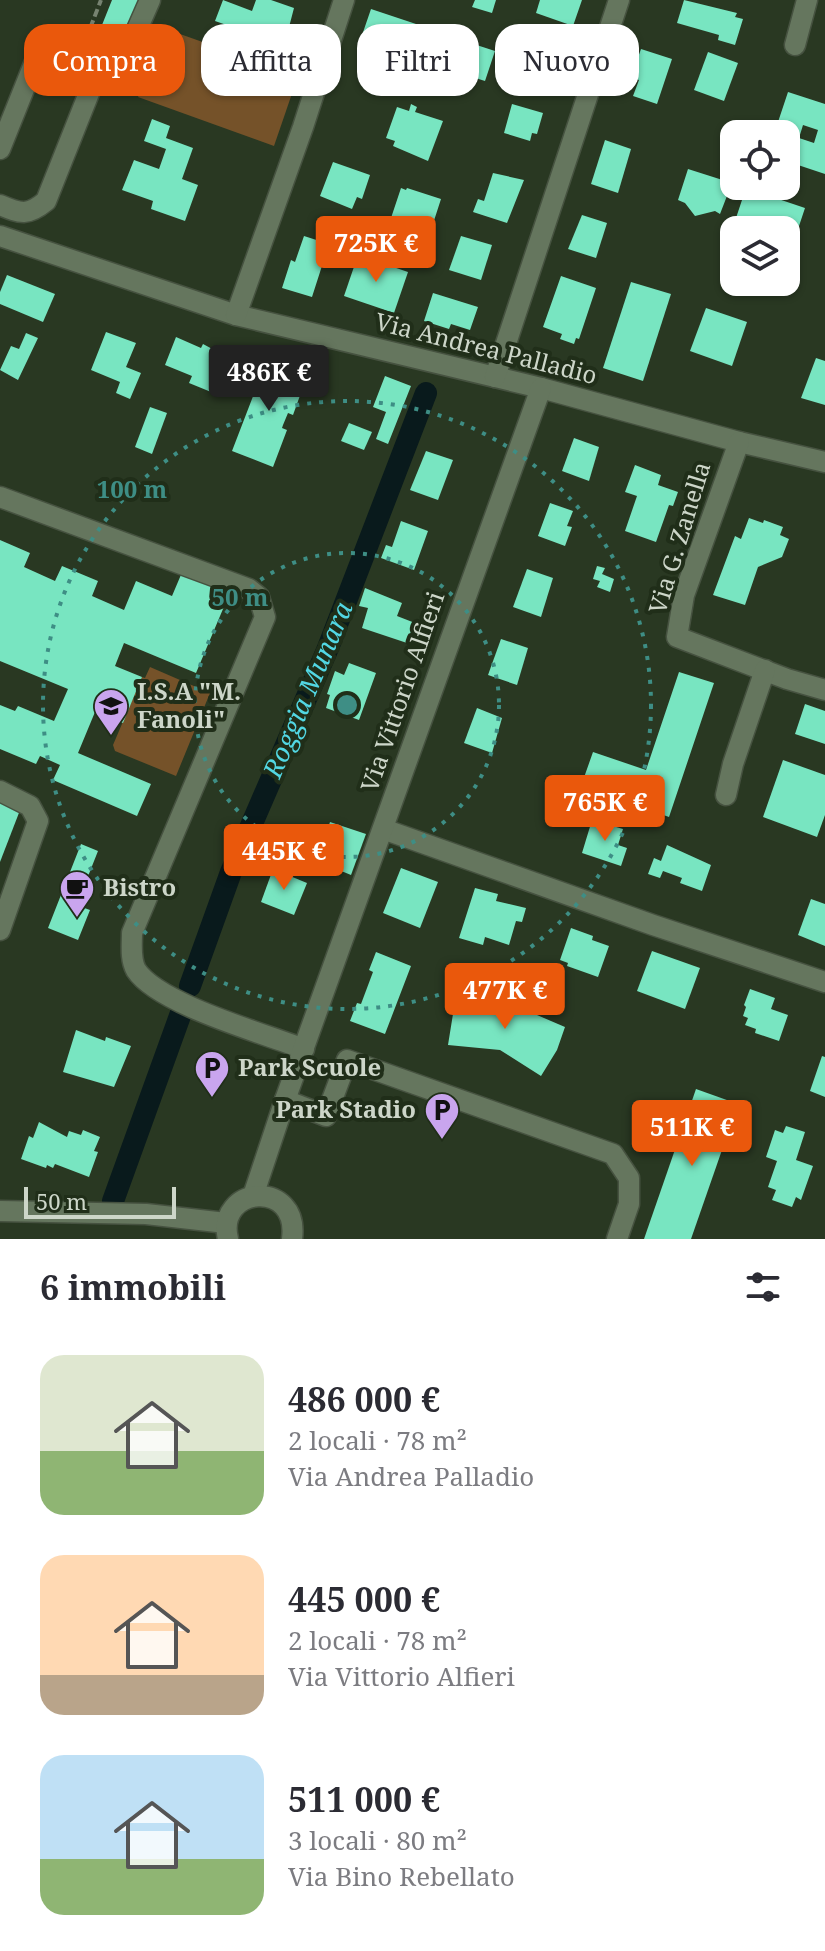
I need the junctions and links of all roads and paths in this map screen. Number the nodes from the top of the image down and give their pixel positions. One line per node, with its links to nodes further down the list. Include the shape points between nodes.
1 (101, 0): 6 (path)
2 (150, 0): 7 (street)
3 (344, 0): 14 (street)
4 (619, 0): 15 (street)
5 (807, 0): 8 (street)
6 (95, 24)
7 (139, 24)
8 (795, 45)
9 (24, 89): 11 (street)
10 (88, 96): 12 (street, via 46,201 34,211 19,213)
11 (0, 149)
12 (0, 205)
13 (0, 236): 14 (street, Via Andrea Palladio)
14 (236, 315): 15 (street, Via Andrea Palladio)
15 (495, 377): 16 (street, Via Andrea Palladio)
16 (541, 388): 17 (street, Via Andrea Palladio); 24 (street, Via Vittorio Alfieri)
17 (739, 442): 18 (street, Via Andrea Palladio); 20 (street, Via G. Zanella, via 684,595 677,637)
18 (825, 462)
19 (0, 497): 27 (street, via 259,597 265,617 132,933 132,960 149,986 177,1001)
20 (765, 670): 21 (street, Via G. Zanella); 23 (street)
21 (825, 690)
22 (0, 791): 25 (street, via 30,806 38,821)
23 (726, 795)
24 (383, 829): 26 (street); 27 (street, Via Vittorio Alfieri)
25 (0, 930)
26 (825, 982)
27 (304, 1049): 28 (street, Via Vittorio Alfieri)
28 (285, 1100): 29 (street, Via Vittorio Alfieri); 33 (street, via 326,1116 347,1060 613,1154 629,1178 629,1204)
29 (253, 1196): 31 (street, via 235,1205); 32 (street, via 285,1207)
30 (0, 1211): 31 (street, via 146,1214)
31 (227, 1231)
32 (292, 1239)
33 (617, 1239)

